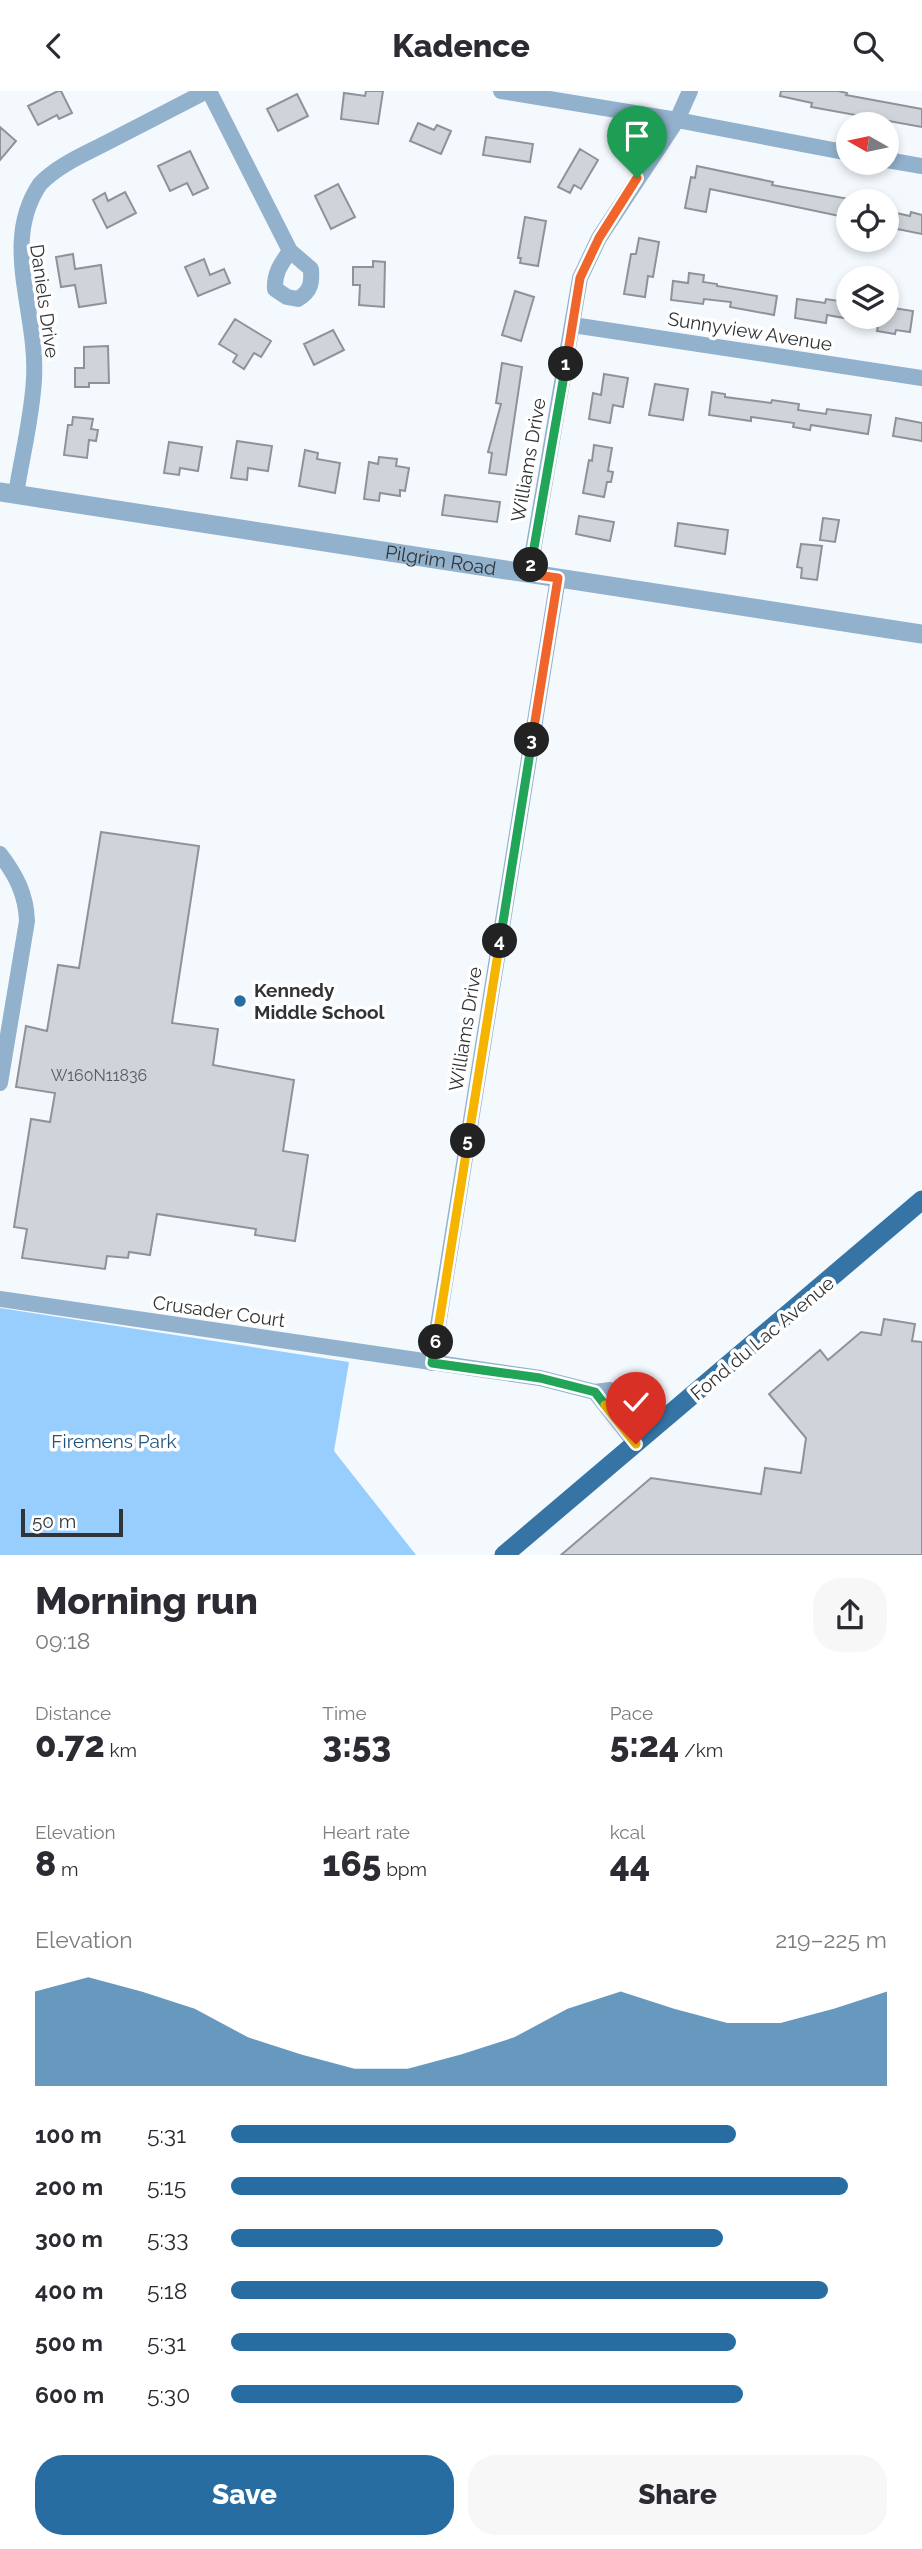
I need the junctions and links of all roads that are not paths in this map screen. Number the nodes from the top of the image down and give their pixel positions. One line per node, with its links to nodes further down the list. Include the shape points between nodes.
1 (208, 91): 8 (street); 11 (street, Daniels Drive, via 64,165 41,183 26,205 14,251 34,377)
2 (501, 91): 4 (street)
3 (690, 91): 4 (street, Williams Drive)
4 (677, 120): 5 (street); 9 (street, Williams Drive, via 599,238 580,278)
5 (836, 151)
6 (900, 162): 7 (street)
7 (922, 166)
8 (290, 251)
9 (573, 325): 10 (street, Sunnyview Avenue); 12 (street, Williams Drive)
10 (922, 378)
11 (8, 493): 12 (street, Pilgrim Road)
12 (529, 574): 13 (street, Pilgrim Road)
13 (558, 578): 14 (street, Pilgrim Road); 19 (street, Williams Drive)
14 (922, 634)
15 (0, 854): 16 (street, via 15,874 26,902 27,921)
16 (0, 1083)
17 (922, 1201): 20 (main road, Fond du Lac Avenue)
18 (0, 1299): 19 (street, Crusader Court)
19 (432, 1363): 20 (street, Crusader Court, via 540,1378 595,1392)
20 (643, 1438): 21 (main road, Fond du Lac Avenue)
21 (509, 1553)

